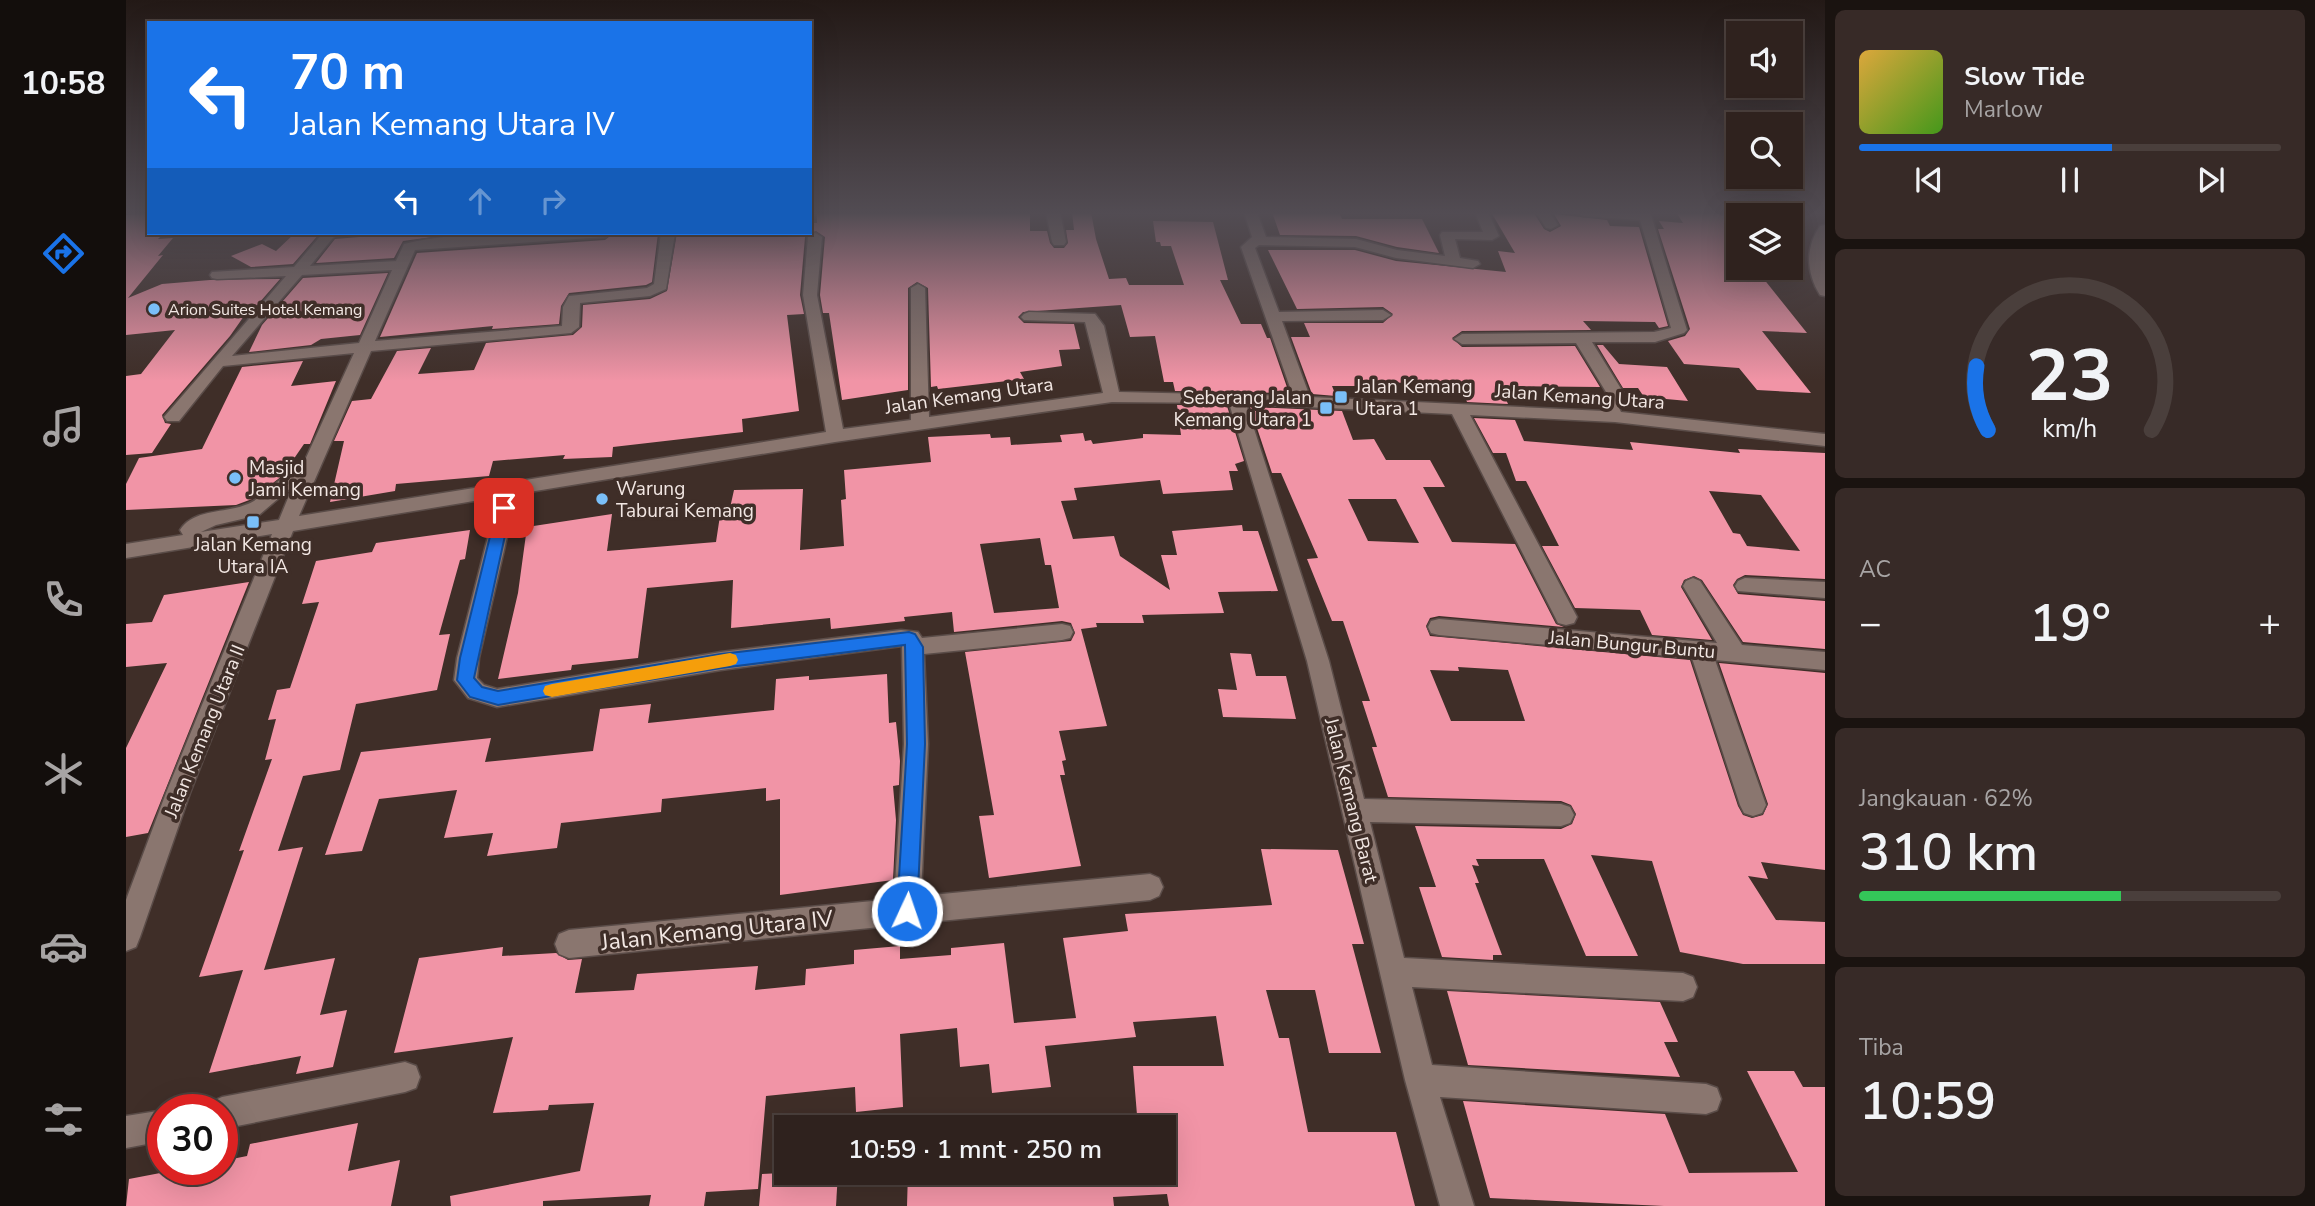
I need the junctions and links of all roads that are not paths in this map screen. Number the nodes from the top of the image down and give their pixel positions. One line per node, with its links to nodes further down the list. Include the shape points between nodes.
1 (300, 268): 9 (street)
2 (345, 268): 9 (street)
3 (401, 268): 18 (street, Jalan Kemang Utara II)
4 (664, 268): 18 (street, via 662,286 650,292 574,299 569,329)
5 (812, 268): 27 (street, via 810,295)
6 (1256, 268): 15 (street)
7 (1660, 268): 16 (street, via 1679,330 1655,337)
8 (1817, 268): 12 (street)
9 (298, 271): 10 (street); 19 (street)
10 (217, 275)
11 (918, 288): 26 (street)
12 (1825, 292)
13 (1383, 315): 15 (street)
14 (1028, 317): 20 (street, via 1090,317)
15 (1275, 317): 22 (street)
16 (1582, 339): 17 (street); 25 (street, via 1615,392 1607,402)
17 (1462, 340)
18 (367, 347): 19 (street); 29 (street, Jalan Kemang Utara II)
19 (218, 362): 24 (street)
20 (1112, 397): 21 (street, Jalan Kemang Utara); 26 (street, Jalan Kemang Utara)
21 (1236, 398): 22 (street, Jalan Kemang Utara); 45 (street, Jalan Kemang Barat, via 1318,661)
22 (1303, 401): 23 (street, Jalan Kemang Utara)
23 (1459, 410): 25 (street, Jalan Kemang Utara); 37 (street)
24 (173, 417)
25 (1615, 417): 28 (street, Jalan Kemang Utara)
26 (920, 424): 27 (street, Jalan Kemang Utara)
27 (835, 436): 30 (street, Jalan Kemang Utara)
28 (1825, 440)
29 (306, 476): 31 (street, Jalan Kemang Utara II); 32 (street, via 285,481 262,505 201,521)
30 (509, 489): 31 (street, Jalan Kemang Utara); 40 (street, via 468,658 465,680 476,692 498,698 534,694 721,661 901,638 909,638)
31 (285, 525): 33 (street, Jalan Kemang Utara); 49 (street, Jalan Kemang Utara II)
32 (190, 530)
33 (126, 551)
34 (1693, 586): 42 (street)
35 (1745, 586): 36 (street)
36 (1825, 590)
37 (1566, 617)
38 (1439, 627): 41 (street, Jalan Bungur Buntu)
39 (1062, 632): 40 (street)
40 (914, 647): 48 (street, via 916,744)
41 (1700, 649): 42 (street, Jalan Bungur Buntu); 44 (street)
42 (1735, 653): 43 (street, Jalan Bungur Buntu)
43 (1825, 661)
44 (1753, 805)
45 (1354, 810): 46 (street); 51 (street, Jalan Kemang Barat)
46 (1561, 815)
47 (1150, 887): 48 (street, Jalan Kemang Utara IV)
48 (907, 911): 50 (street, Jalan Kemang Utara IV)
49 (126, 937)
50 (569, 944)
51 (1394, 972): 52 (street); 54 (street, Jalan Kemang Barat)
52 (1683, 987)
53 (405, 1077): 56 (street)
54 (1420, 1080): 55 (street); 59 (street, Jalan Kemang Barat)
55 (1706, 1099)
56 (238, 1110)
57 (147, 1128): 58 (street)
58 (126, 1132)
59 (1457, 1206)

